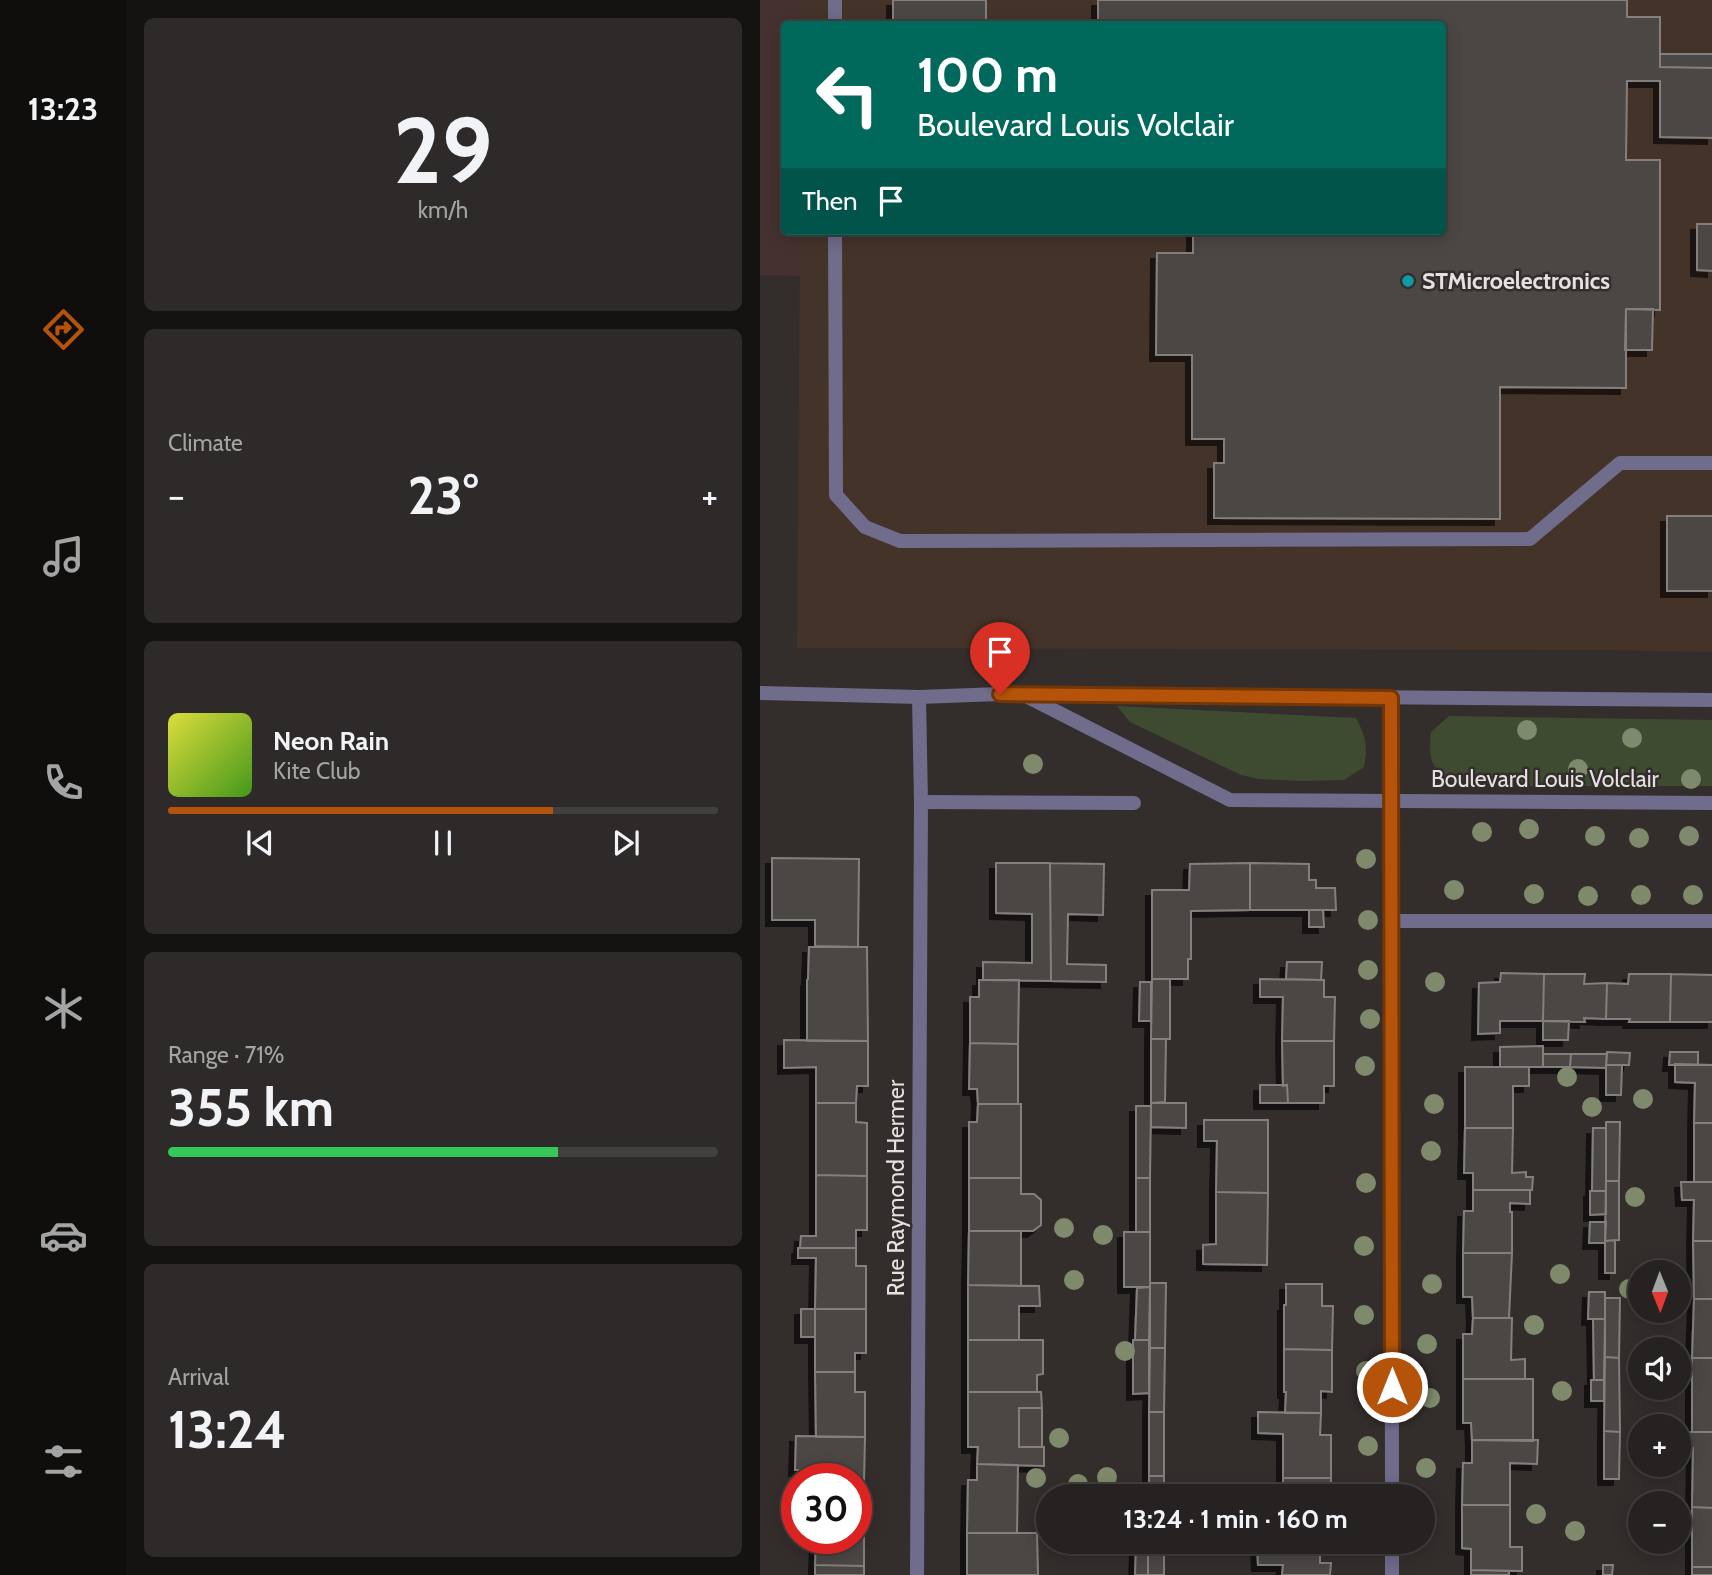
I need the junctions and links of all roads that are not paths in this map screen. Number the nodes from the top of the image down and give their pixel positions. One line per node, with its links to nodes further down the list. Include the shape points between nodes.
1 (835, 0): 2 (street)
2 (835, 21)
3 (835, 235): 4 (street, via 836,495 865,527 900,541 1529,539 1620,463)
4 (1713, 463)
5 (760, 693): 7 (street, Boulevard Louis Volclair)
6 (1024, 695): 7 (street, Boulevard Louis Volclair); 8 (street, Boulevard Louis Volclair); 10 (street, Boulevard Louis Volclair, via 1230,800)
7 (919, 697): 11 (street, Rue Raymond Hermer)
8 (1391, 698): 9 (street, Boulevard Louis Volclair); 10 (street)
9 (1713, 700)
10 (1391, 800): 13 (street, Boulevard Louis Volclair); 14 (street)
11 (921, 802): 12 (street); 18 (street, Rue Raymond Hermer)
12 (1134, 803)
13 (1713, 803)
14 (1391, 921): 15 (street); 16 (street)
15 (1713, 921)
16 (1392, 1484)
17 (1392, 1554): 19 (street)
18 (917, 1575)
19 (1392, 1575)

